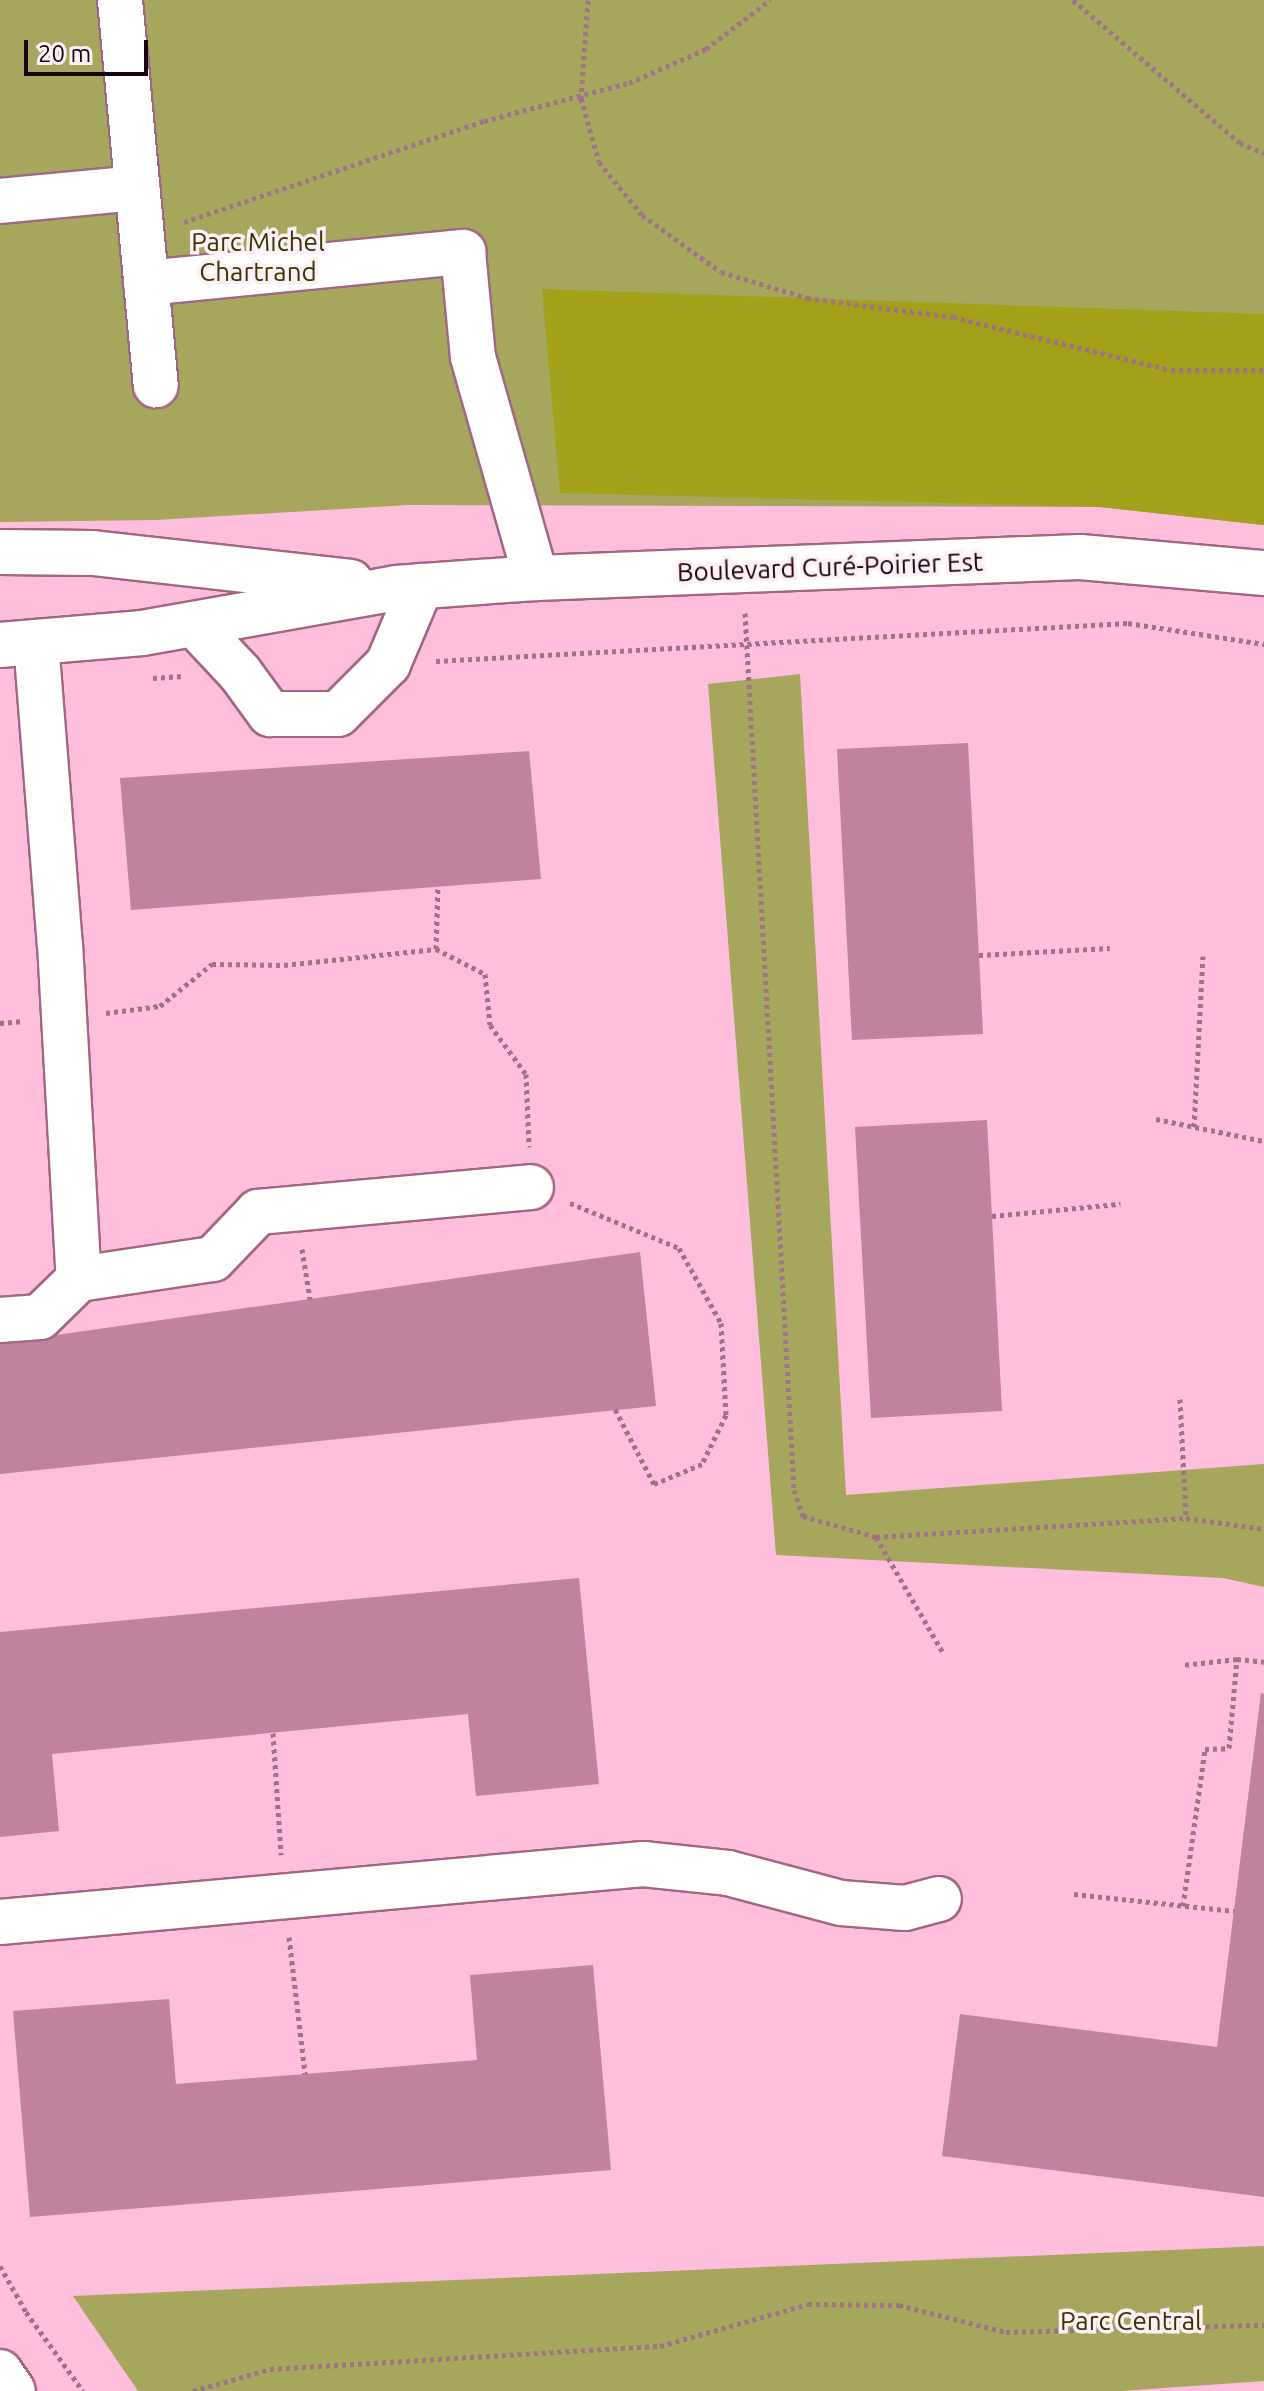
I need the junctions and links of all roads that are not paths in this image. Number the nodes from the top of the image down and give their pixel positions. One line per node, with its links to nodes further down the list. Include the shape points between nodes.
1 (120, 0): 2 (main road)
2 (137, 188): 3 (main road); 4 (main road)
3 (0, 201)
4 (146, 283): 5 (main road); 8 (main road, via 463,252 473,357)
5 (156, 385)
6 (0, 552): 9 (main road, Boulevard Curé-Poirier Est, via 93,553)
7 (1264, 573): 8 (main road, Boulevard Curé-Poirier Est, via 1080,557)
8 (536, 578): 9 (main road, Boulevard Curé-Poirier Est)
9 (408, 587): 10 (main road, Boulevard Curé-Poirier Est); 10 (main road, via 388,664 338,714 270,714)
10 (194, 624): 11 (main road, Boulevard Curé-Poirier Est)
11 (18, 644): 13 (main road, via 64,1018)
12 (531, 1187): 13 (main road, via 258,1212 213,1259)
13 (79, 1279): 14 (main road, via 40,1317)
14 (0, 1320)
15 (939, 1899): 16 (main road, via 905,1908 841,1903 728,1873 643,1864)
16 (0, 1922)
17 (0, 2372): 18 (main road)
18 (13, 2391)

